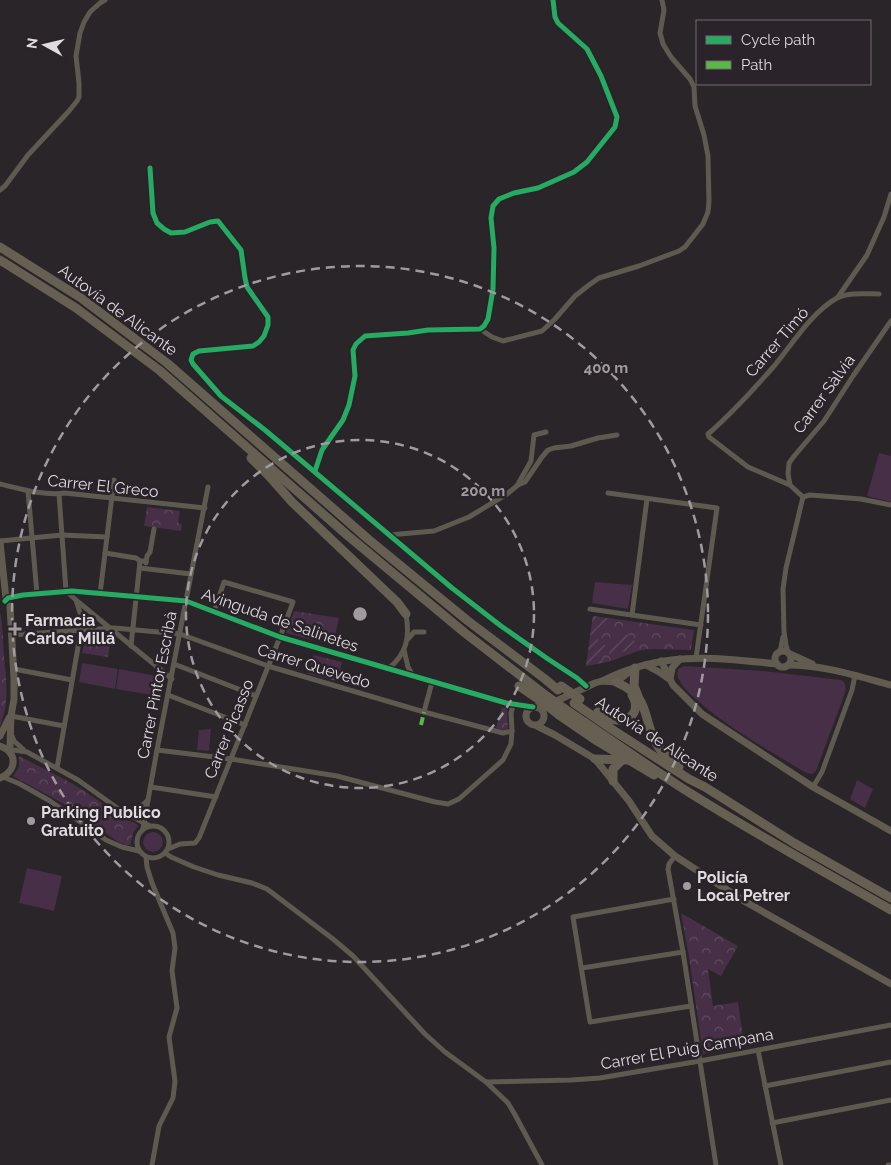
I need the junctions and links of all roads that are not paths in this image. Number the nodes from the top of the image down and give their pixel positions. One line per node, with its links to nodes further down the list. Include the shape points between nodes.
1 (106, 0): 5 (street, via 90,12 80,33 76,56 77,101)
2 (553, 0): 12 (street, via 558,23 587,49 601,76 617,117 615,127 587,162 574,172 538,188 499,199 493,206 493,289 488,319)
3 (662, 0): 12 (street, via 664,10 660,33 663,44 694,87 695,106 707,149 709,201 703,224 679,251 600,278 589,285 542,331 503,341)
4 (150, 168): 16 (street, via 153,213 157,223 171,233 218,221 241,250 247,287 268,317 267,330 259,342 252,346 199,351 193,354 193,364 221,396)
5 (0, 190)
6 (891, 194): 10 (street, via 867,255)
7 (0, 247): 94 (highway, Autovía de Alicante, via 81,298 167,363 468,621)
8 (0, 260): 14 (highway, Autovía de Alicante, via 76,308 159,370)
9 (879, 294): 10 (street, Carrer Timó)
10 (838, 298): 20 (street, Carrer Timó, via 805,326 742,402 708,434 748,467)
11 (891, 321): 20 (street, Carrer Sàlvia, via 824,421 790,463)
12 (480, 329): 16 (street, via 365,336 353,350 355,376 349,405 343,420 322,450)
13 (546, 432): 19 (street, via 534,434 531,461)
14 (230, 433): 50 (highway, via 292,502); 95 (highway, Autovía de Alicante, via 465,633)
15 (617, 435): 19 (street, via 548,450 525,482)
16 (315, 471): 32 (street)
17 (114, 480): 26 (street)
18 (0, 484): 22 (street, Carrer El Greco)
19 (518, 485): 32 (street, via 469,517 434,531)
20 (790, 485): 25 (street)
21 (208, 487): 29 (street, Carrer Pintor Escribà)
22 (28, 491): 24 (street, Carrer El Greco); 33 (street)
23 (608, 493): 27 (street)
24 (59, 494): 26 (street, Carrer El Greco); 31 (street)
25 (803, 497): 28 (street, via 861,499); 57 (street, via 786,568)
26 (112, 499): 29 (street, Carrer El Greco); 34 (street)
27 (647, 499): 51 (street); 52 (street, via 717,508)
28 (891, 505)
29 (204, 508): 40 (street, Carrer Pintor Escribà)
30 (154, 529): 38 (street, via 150,552)
31 (62, 534): 33 (street); 34 (street); 41 (street)
32 (389, 535): 89 (street, via 501,626)
33 (32, 537): 35 (street); 42 (street)
34 (107, 537): 36 (street)
35 (0, 541): 37 (street)
36 (105, 553): 38 (street); 43 (street)
37 (1, 560): 45 (street)
38 (143, 561): 39 (street)
39 (143, 568): 40 (street); 44 (street)
40 (191, 574): 47 (street, Carrer Pintor Escribà)
41 (66, 591): 42 (street, Avinguda de Salinetes); 43 (street, Avinguda de Salinetes); 46 (street)
42 (37, 594): 45 (street, Avinguda de Salinetes)
43 (100, 594): 44 (street, Avinguda de Salinetes)
44 (136, 597): 47 (street, Avinguda de Salinetes); 55 (street)
45 (6, 600): 58 (street)
46 (76, 600): 53 (street); 54 (street)
47 (186, 602): 49 (street, Avinguda de Salinetes); 59 (street, Carrer Pintor Escribà)
48 (590, 609): 51 (street)
49 (214, 612): 60 (street, Avinguda de Salinetes); 60 (street, Carrer Picasso, via 224,582 293,602)
50 (406, 614): 61 (street)
51 (632, 615): 52 (street)
52 (701, 625): 66 (street)
53 (109, 628): 54 (street, Carrer Quevedo); 55 (street, Carrer Quevedo); 62 (street)
54 (81, 630): 58 (street, Carrer Quevedo); 82 (street)
55 (133, 630): 59 (street, Carrer Quevedo); 62 (street)
56 (424, 632): 61 (street, via 414,632)
57 (784, 632): 64 (street); 65 (street)
58 (11, 634): 76 (street)
59 (180, 634): 70 (street, Carrer Pintor Escribà); 74 (street, Carrer Quevedo)
60 (280, 637): 74 (street, Carrer Picasso); 78 (street, Avinguda de Salinetes)
61 (408, 639): 63 (street)
62 (131, 646): 81 (street)
63 (404, 650): 78 (street); 80 (street)
64 (778, 653): 65 (street); 69 (street); 71 (street)
65 (789, 653): 73 (street, via 791,662); 75 (street)
66 (696, 658): 67 (street); 69 (street)
67 (680, 659): 68 (street); 83 (street, via 672,668)
68 (661, 661): 72 (street); 83 (street)
69 (748, 661): 71 (street)
70 (174, 664): 81 (street, Carrer Pintor Escribà); 92 (street)
71 (777, 664): 73 (street)
72 (646, 665): 77 (street); 83 (street)
73 (788, 665): 75 (street)
74 (268, 666): 92 (street, Carrer Picasso); 97 (street, Carrer Quevedo)
75 (817, 666): 79 (street)
76 (14, 668): 82 (street); 99 (street)
77 (634, 668): 84 (street); 86 (street); 93 (highway, via 634,686)
78 (388, 669): 80 (street, Avinguda de Salinetes)
79 (855, 675): 87 (street); 122 (street, via 822,772)
80 (413, 676): 85 (street, Avinguda de Salinetes)
81 (172, 679): 91 (street, Carrer Pintor Escribà)
82 (72, 680): 103 (street)
83 (670, 680): 122 (street, via 702,714)
84 (602, 681): 86 (street); 89 (street)
85 (432, 682): 96 (street, Avinguda de Salinetes); 97 (street)
86 (616, 682): 90 (highway)
87 (891, 685)
88 (519, 686): 95 (highway)
89 (586, 686): 95 (street)
90 (628, 688): 93 (highway); 94 (highway, via 636,708 634,714 624,720 606,718)
91 (168, 695): 102 (street); 110 (street, Carrer Pintor Escribà)
92 (256, 696): 102 (street, Carrer Picasso)
93 (638, 696): 121 (highway, via 660,749)
94 (577, 701): 121 (highway, Autovía de Alicante, via 613,730)
95 (541, 703): 96 (street, Avinguda de Salinetes); 98 (highway, Autovía de Alicante, bridge); 100 (street); 100 (street); 101 (street, via 530,708)
96 (510, 704): 101 (street, Avinguda de Salinetes); 105 (street)
97 (424, 712): 105 (street, Carrer Quevedo, via 503,733)
98 (562, 712): 115 (highway); 120 (highway, Autovía de Alicante)
99 (11, 716): 103 (street); 106 (street); 108 (street)
100 (544, 716): 104 (street); 107 (street)
101 (526, 718): 104 (street, Avinguda de Salinetes)
102 (244, 725): 113 (street, Carrer Picasso)
103 (64, 726): 116 (street)
104 (537, 726): 107 (street, Avinguda de Salinetes)
105 (512, 731): 113 (street, via 511,744 503,760 459,799 448,804 337,776)
106 (10, 732): 111 (street); 112 (street)
107 (555, 735): 114 (street, Avinguda de Salinetes)
108 (0, 736)
109 (0, 746): 111 (street)
110 (157, 750): 113 (street); 119 (street, Carrer Pintor Escribà)
111 (9, 751): 112 (street); 117 (street, via 12,766)
112 (24, 751): 116 (street)
113 (231, 759): 123 (street, Carrer Picasso)
114 (595, 759): 115 (highway); 118 (street, Avinguda de Salinetes)
115 (624, 760): 118 (highway, via 613,769); 120 (highway, via 667,784)
116 (57, 768): 125 (street)
117 (2, 778): 128 (street, via 50,801 106,840)
118 (613, 781): 130 (street, Avinguda de Salinetes, via 652,836)
119 (151, 787): 123 (street); 124 (street, Carrer Pintor Escribà)
120 (681, 787): 134 (highway, Autovía de Alicante)
121 (705, 787): 132 (highway, Autovía de Alicante)
122 (813, 787): 127 (street)
123 (216, 797): 129 (street, Carrer Picasso, via 195,843 180,844)
124 (149, 800): 125 (street, via 140,809); 126 (street, Carrer Pintor Escribà)
125 (124, 812): 126 (street)
126 (146, 826): 128 (street, via 136,839); 129 (street, via 156,826 166,832 169,843)
127 (891, 831)
128 (139, 851): 131 (street)
129 (166, 851): 131 (street, via 153,859); 143 (street, via 171,858 194,867 267,889 353,956 425,1034)
130 (675, 856): 133 (street, via 668,864); 137 (street, Avinguda de Salinetes, via 744,901)
131 (146, 857): 147 (street, via 152,883 173,932 172,971 177,1008 168,1037 175,1081 173,1098 160,1126)
132 (891, 898)
133 (674, 899): 135 (street); 136 (street, via 574,917)
134 (891, 910)
135 (683, 952): 136 (street); 138 (street)
136 (582, 968): 138 (street, via 590,1022)
137 (891, 984)
138 (691, 1006): 141 (street)
139 (891, 1025): 140 (street, Carrer El Puig Campana)
140 (758, 1050): 141 (street, Carrer El Puig Campana); 144 (street)
141 (700, 1061): 143 (street, Carrer El Puig Campana, via 600,1078); 149 (street)
142 (891, 1062): 144 (street)
143 (486, 1082): 148 (street, via 508,1103)
144 (765, 1086): 146 (street)
145 (891, 1100): 146 (street)
146 (772, 1123): 150 (street)
147 (152, 1165)
148 (542, 1165)
149 (716, 1165)
150 (781, 1165)

